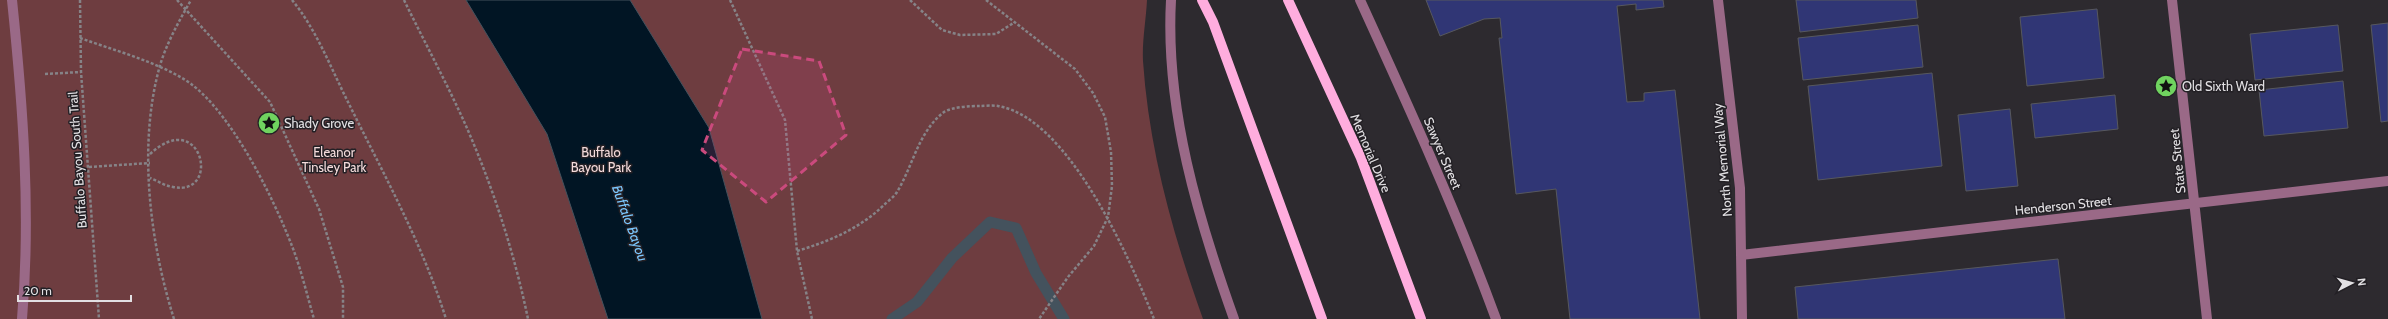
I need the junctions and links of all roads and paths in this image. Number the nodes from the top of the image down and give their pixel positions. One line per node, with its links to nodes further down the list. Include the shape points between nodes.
1 (12, 0): 31 (street, via 24,143 26,211)
2 (80, 0): 18 (path, Buffalo Bayou South Trail)
3 (177, 0): 16 (path)
4 (191, 0): 16 (path)
5 (292, 0): 36 (path, via 300,9 318,42 405,218)
6 (404, 0): 37 (path, via 462,117 485,172 512,255)
7 (730, 0): 29 (path, via 785,120)
8 (910, 0): 17 (path, via 942,30 960,35 996,34)
9 (986, 0): 17 (path)
10 (1171, 0): 41 (street, via 1174,69 1182,138 1195,202)
11 (1202, 0): 42 (main road, via 1213,22)
12 (1288, 0): 43 (main road, Memorial Drive, via 1361,158)
13 (1360, 0): 44 (street, Sawyer Street, via 1413,115)
14 (1718, 0): 30 (street, North Memorial Way, via 1740,188)
15 (2172, 0): 27 (street, State Street)
16 (186, 10): 19 (path); 35 (path, via 270,102 319,209 343,287)
17 (1015, 22): 28 (path, via 1075,69 1093,93 1105,117 1112,166)
18 (80, 38): 19 (path); 20 (path, Buffalo Bayou South Trail)
19 (160, 67): 22 (path, via 153,96); 34 (path, via 182,78 217,108 252,164 292,246)
20 (81, 72): 21 (path); 24 (path, Buffalo Bayou South Trail)
21 (39, 75)
22 (149, 154): 23 (path); 25 (path, via 165,142 185,141 196,146 202,166 193,185 182,188 164,185)
23 (150, 163): 24 (path); 25 (path)
24 (89, 167): 32 (path, Buffalo Bayou South Trail)
25 (150, 178): 33 (path, via 160,266)
26 (2388, 181): 27 (street, Henderson Street)
27 (2194, 203): 30 (street, Henderson Street); 46 (street, State Street)
28 (1108, 217): 29 (path, via 1074,165 1047,134 1023,116 998,106 971,106 945,112 927,130 896,193 868,220 830,240); 39 (path, via 1094,246 1068,277); 40 (path)
29 (797, 251): 38 (path)
30 (1741, 255): 45 (street, North Memorial Way)
31 (22, 319)
32 (99, 319)
33 (174, 319)
34 (314, 319)
35 (343, 319)
36 (446, 319)
37 (528, 319)
38 (812, 319)
39 (1039, 319)
40 (1154, 319)
41 (1234, 319)
42 (1322, 319)
43 (1421, 319)
44 (1496, 319)
45 (1742, 319)
46 (2207, 319)

